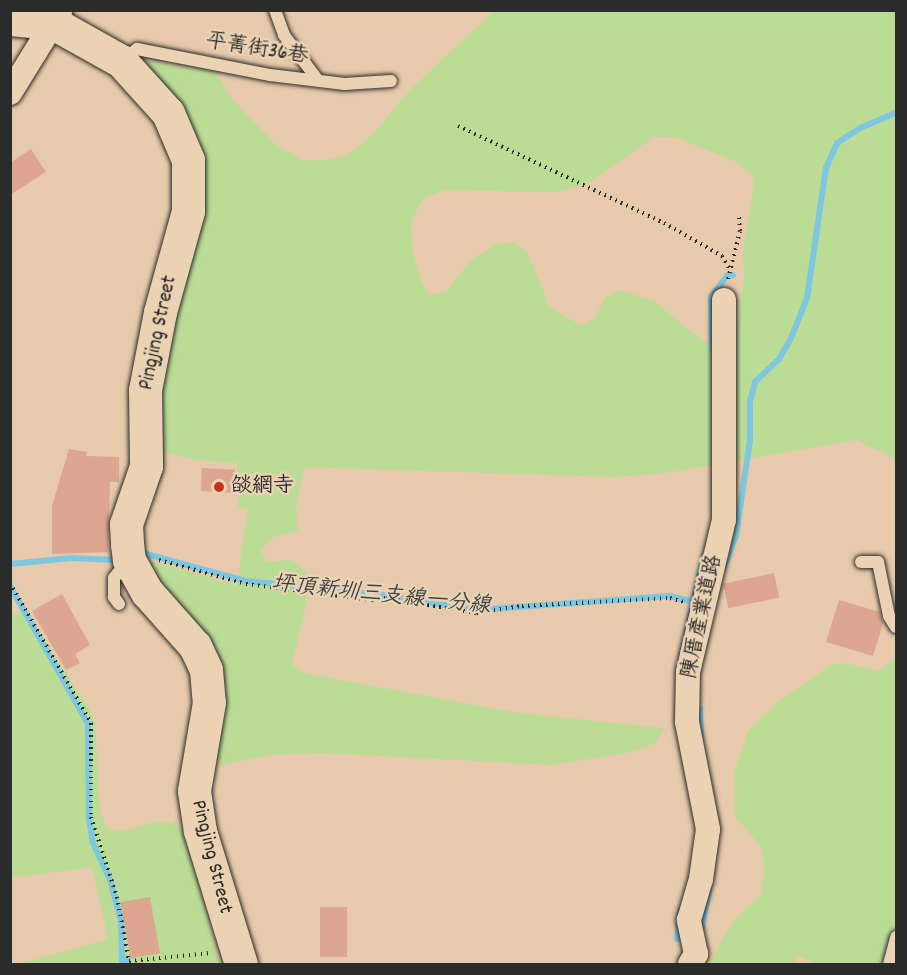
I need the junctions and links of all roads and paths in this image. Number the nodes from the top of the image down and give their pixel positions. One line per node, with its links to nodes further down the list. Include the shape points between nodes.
1 (275, 10): 5 (lane, via 284,35)
2 (57, 17): 3 (street, Pingjing Street); 4 (street, Pingjing Street); 7 (street)
3 (10, 19)
4 (121, 61): 5 (lane, 平菁街36巷, via 137,49 270,75); 11 (street, Pingjing Street, via 168,113 188,160 188,211 160,312 145,390 146,466 126,524)
5 (316, 79): 6 (lane, 平菁街36巷, via 344,84)
6 (391, 81)
7 (10, 93)
8 (458, 126): 9 (path, via 664,223 722,256 729,268 735,256)
9 (739, 216)
10 (724, 300): 15 (street, 陳厝產業道路, via 724,520)
11 (129, 560): 14 (lane, via 114,578 114,597); 15 (path, via 145,556 246,584 372,600 386,598 476,613 522,606 670,598); 18 (street, Pingjing Street, via 147,592 195,646 206,670 209,702 194,791 200,831)
12 (861, 562): 16 (lane, via 878,562 889,616)
13 (10, 583): 18 (path, via 91,723 91,817 117,897 129,962)
14 (119, 604)
15 (702, 607): 19 (street, 陳厝產業道路, via 688,672 687,722 708,829 701,879 689,920 696,954)
16 (897, 627)
17 (897, 938): 20 (lane)
18 (239, 958)
19 (690, 964)
20 (889, 964)

